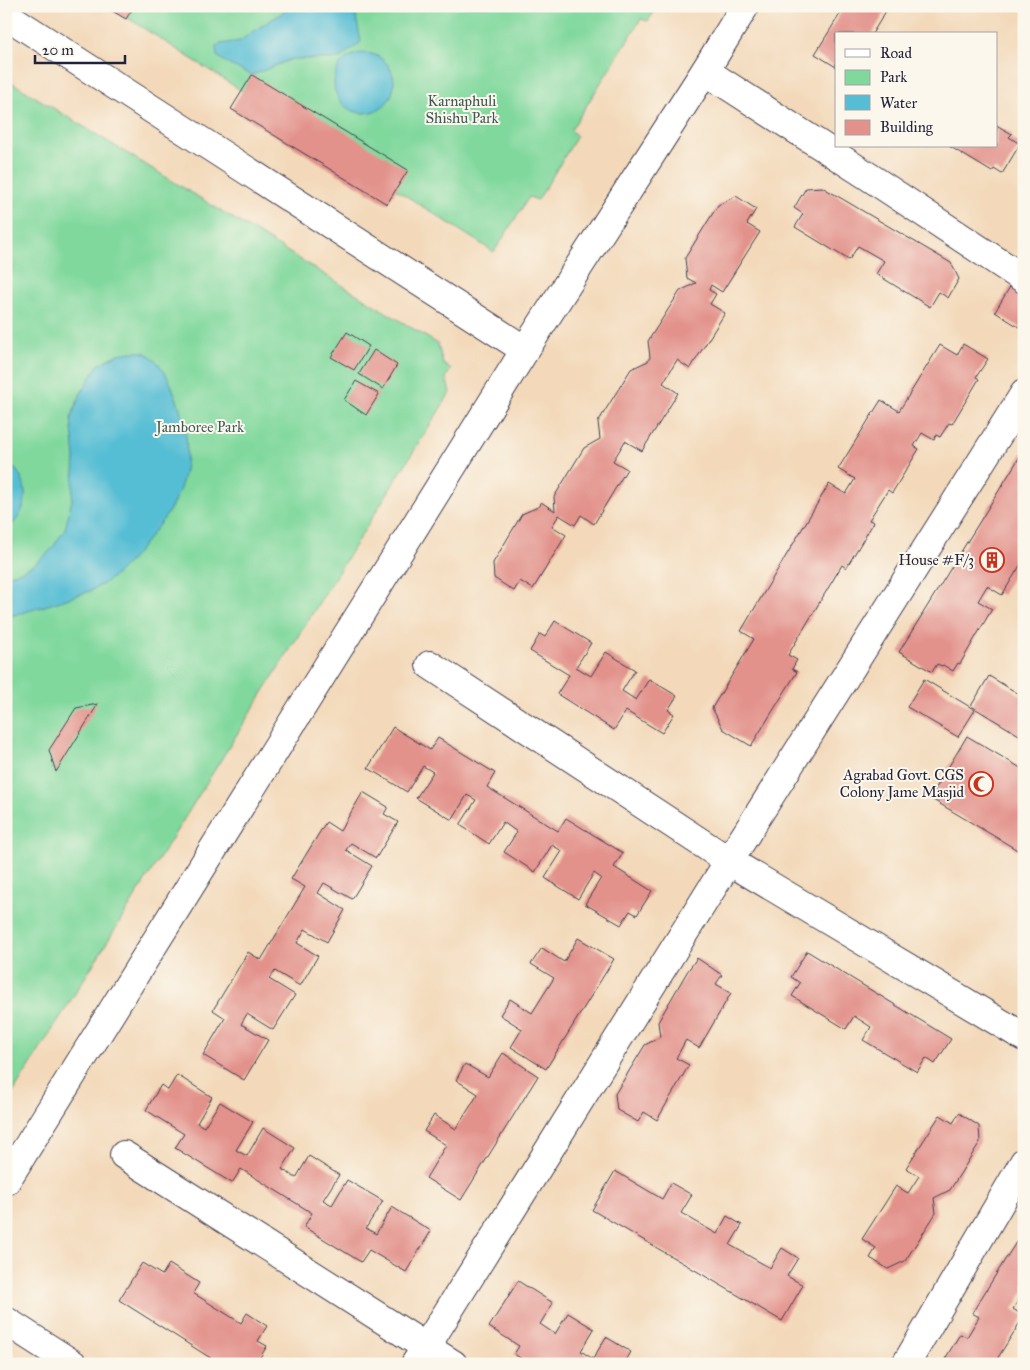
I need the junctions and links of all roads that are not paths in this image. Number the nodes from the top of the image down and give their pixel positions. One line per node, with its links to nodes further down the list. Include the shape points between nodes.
1 (745, 6): 3 (street)
2 (6, 15): 5 (street)
3 (705, 71): 4 (street); 5 (street)
4 (1024, 279)
5 (525, 350): 12 (street)
6 (1024, 394): 8 (street)
7 (430, 665): 8 (street)
8 (729, 861): 9 (street); 14 (street)
9 (1024, 1037)
10 (124, 1155): 14 (street)
11 (1024, 1162): 17 (street)
12 (6, 1181)
13 (6, 1321): 15 (street)
14 (421, 1356): 16 (street)
15 (73, 1364)
16 (453, 1364)
17 (906, 1364)

